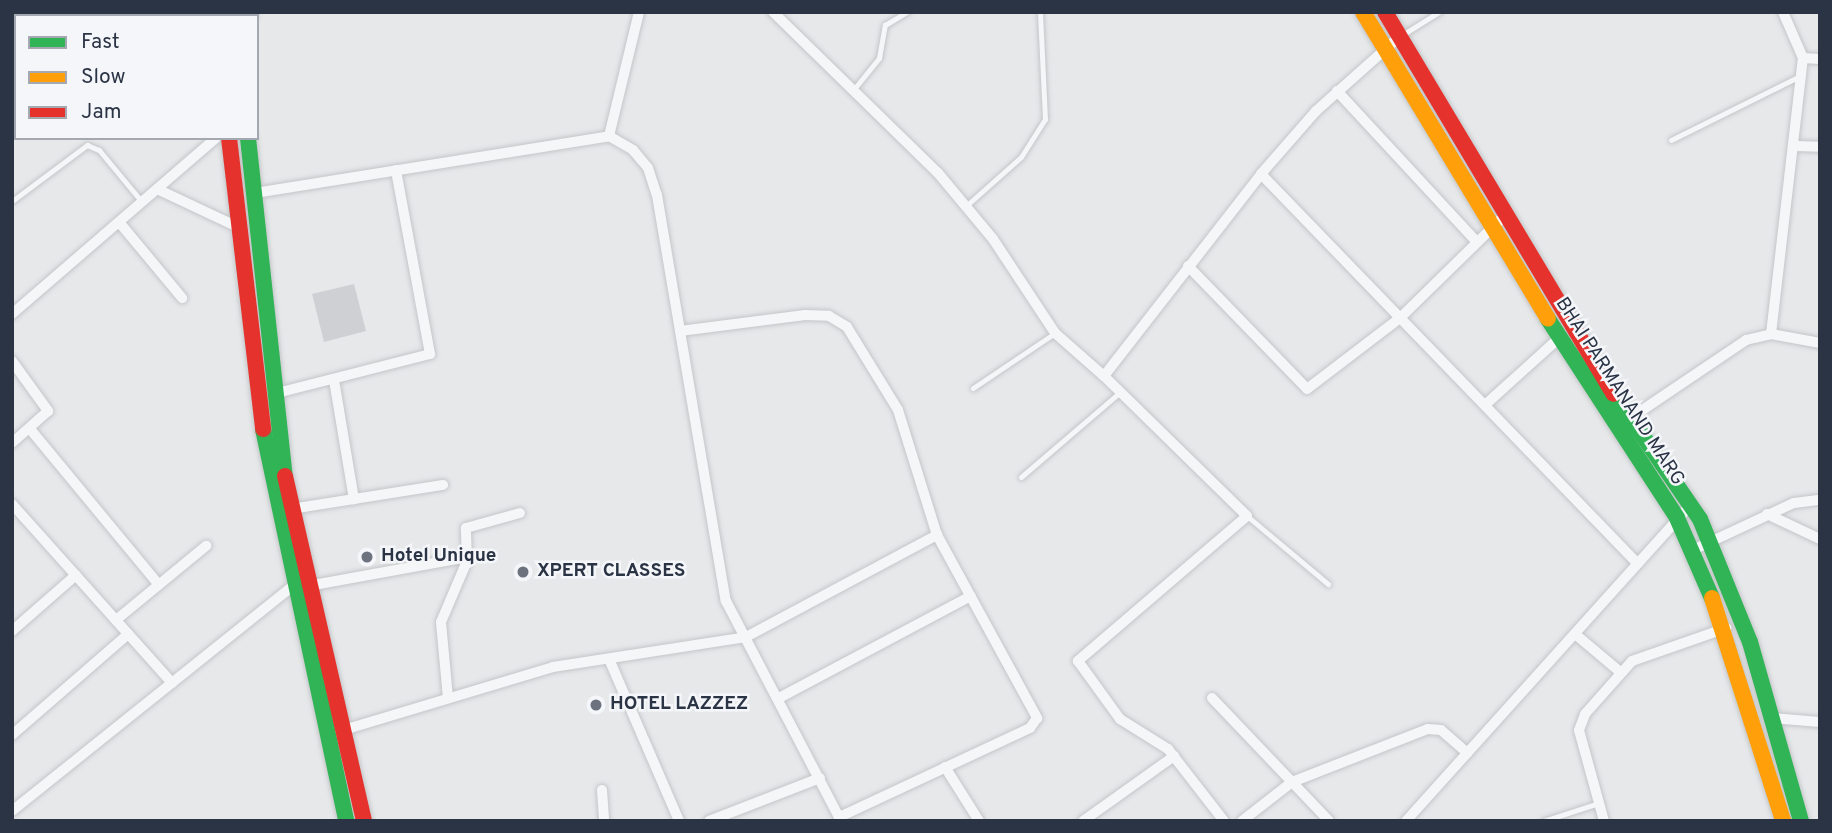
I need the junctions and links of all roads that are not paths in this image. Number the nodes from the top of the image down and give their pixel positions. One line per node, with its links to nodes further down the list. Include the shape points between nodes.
1 (639, 12): 16 (street)
2 (773, 12): 14 (street)
3 (907, 12): 14 (lane, via 885,25 879,58)
4 (1040, 12): 29 (lane, via 1045,119 1021,157)
5 (1363, 12): 10 (street, BHAI PARMANAND MARG)
6 (1385, 12): 9 (street, BHAI PARMANAND MARG)
7 (1439, 12): 9 (lane)
8 (1783, 12): 11 (street)
9 (1399, 37): 10 (street); 30 (street, BHAI PARMANAND MARG)
10 (1383, 48): 15 (street); 33 (street, BHAI PARMANAND MARG)
11 (1803, 58): 12 (street); 13 (street)
12 (1820, 59)
13 (1802, 75): 20 (lane); 21 (street)
14 (854, 89): 29 (street)
15 (1337, 91): 24 (street); 34 (street)
16 (609, 136): 23 (street); 39 (street, via 648,168)
17 (214, 140): 25 (street)
18 (229, 140): 32 (street)
19 (248, 140): 26 (street)
20 (1671, 140)
21 (1796, 146): 22 (street); 41 (street)
22 (1820, 147)
23 (396, 170): 26 (street); 46 (street, via 430,355)
24 (1261, 174): 35 (street); 38 (street)
25 (157, 189): 28 (street); 32 (street)
26 (255, 193): 49 (street)
27 (12, 201): 28 (lane, via 87,145 99,150)
28 (142, 202): 31 (street)
29 (967, 205): 40 (street)
30 (1504, 216): 33 (street); 51 (street, BHAI PARMANAND MARG, via 1581,347)
31 (119, 222): 36 (street); 37 (street)
32 (242, 229): 73 (street, via 269,476)
33 (1490, 230): 34 (street); 42 (street, BHAI PARMANAND MARG)
34 (1477, 242): 38 (street)
35 (1188, 265): 38 (street, via 1307,389); 45 (street)
36 (181, 298)
37 (12, 314)
38 (1400, 318): 50 (street)
39 (680, 331): 65 (street, via 804,315 829,316 847,327 898,410); 82 (street, via 726,601)
40 (1055, 333): 45 (street); 47 (lane)
41 (1771, 334): 43 (street); 51 (street, via 1746,340)
42 (1558, 339): 50 (street); 64 (street, BHAI PARMANAND MARG)
43 (1820, 343)
44 (12, 361): 52 (street, via 48,403)
45 (1104, 376): 48 (street)
46 (334, 380): 49 (street); 56 (street)
47 (973, 388)
48 (1120, 392): 54 (lane); 63 (street)
49 (277, 393): 60 (street)
50 (1485, 405): 71 (street)
51 (1632, 418): 59 (street, BHAI PARMANAND MARG)
52 (30, 429): 53 (street); 75 (street)
53 (12, 443)
54 (1021, 477)
55 (443, 485): 56 (street)
56 (354, 499): 60 (street)
57 (1820, 500): 62 (street)
58 (12, 504): 72 (street)
59 (1691, 504): 64 (street); 67 (street, BHAI PARMANAND MARG)
60 (291, 509): 73 (street)
61 (520, 513): 70 (street, via 470,524)
62 (1767, 514): 66 (street); 67 (street)
63 (1247, 516): 74 (lane); 94 (street, via 1079,657 1120,719)
64 (1677, 518): 69 (street, BHAI PARMANAND MARG); 71 (street)
65 (937, 535): 76 (street); 82 (street)
66 (1820, 539)
67 (1711, 541): 69 (street); 89 (street, BHAI PARMANAND MARG)
68 (206, 546): 75 (street)
69 (1693, 550): 78 (street, BHAI PARMANAND MARG)
70 (467, 557): 73 (street); 86 (street, via 441,622)
71 (1638, 564): 81 (street)
72 (76, 575): 77 (street); 79 (street)
73 (303, 583): 85 (street); 91 (street)
74 (1328, 584)
75 (159, 585): 77 (street)
76 (971, 596): 87 (street); 95 (street, via 1037,718 1030,728)
77 (116, 620): 80 (street)
78 (1726, 628): 84 (street, via 1647,654); 116 (street, BHAI PARMANAND MARG)
79 (12, 631)
80 (128, 634): 85 (street); 92 (street)
81 (1575, 634): 84 (street); 93 (street)
82 (746, 637): 83 (street); 87 (street)
83 (609, 659): 86 (street, via 553,667); 107 (street)
84 (1619, 671): 99 (street, via 1579,730)
85 (172, 683): 100 (street)
86 (447, 698): 91 (street)
87 (779, 698): 96 (street)
88 (1212, 698): 97 (street)
89 (1772, 718): 90 (street); 117 (street, BHAI PARMANAND MARG)
90 (1820, 722)
91 (334, 732): 104 (street); 105 (street)
92 (12, 735)
93 (1467, 753): 97 (street, via 1434,729); 113 (street)
94 (1174, 756): 103 (street); 110 (street)
95 (945, 767): 102 (street); 109 (street)
96 (820, 778): 101 (street); 102 (street)
97 (1293, 782): 111 (street); 112 (street)
98 (603, 790): 106 (street)
99 (1599, 803): 114 (lane); 115 (street)
100 (12, 811)
101 (741, 815): 108 (street)
102 (840, 819)
103 (1086, 820)
104 (346, 821)
105 (364, 821)
106 (604, 821)
107 (679, 821)
108 (709, 821)
109 (979, 821)
110 (1224, 821)
111 (1242, 821)
112 (1329, 821)
113 (1406, 821)
114 (1543, 821)
115 (1604, 821)
116 (1783, 821)
117 (1801, 821)

